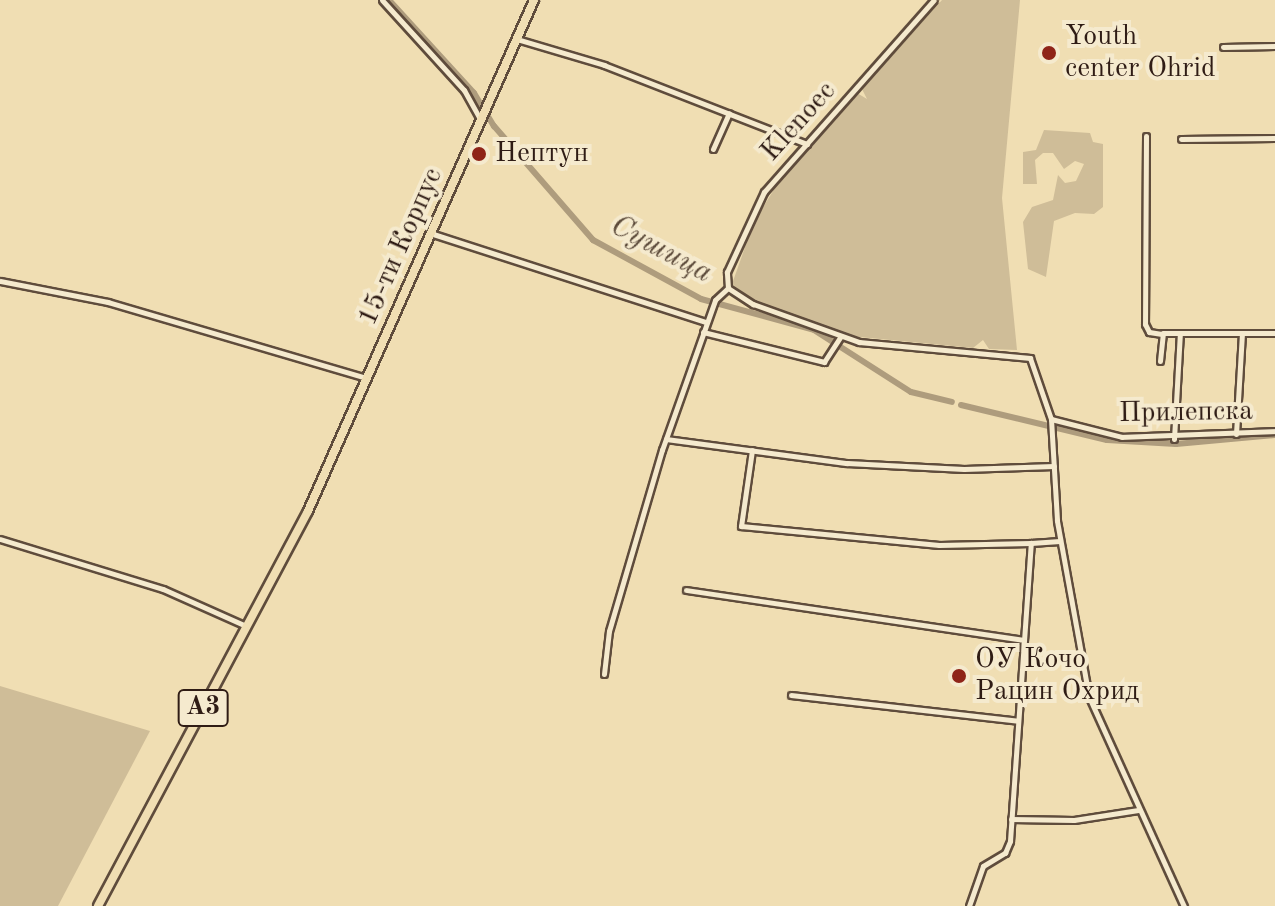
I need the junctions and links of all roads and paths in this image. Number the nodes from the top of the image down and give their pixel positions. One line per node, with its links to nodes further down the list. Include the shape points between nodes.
1 (382, 0): 8 (street, via 464,90)
2 (534, 0): 4 (main road, 15-ти Корпус / A3)
3 (934, 0): 12 (street, Klenoec)
4 (517, 39): 7 (street); 8 (main road, 15-ти Корпус / A3)
5 (1275, 46): 6 (street)
6 (1223, 47)
7 (729, 113): 12 (street); 13 (street)
8 (482, 118): 14 (main road, 15-ти Корпус / A3)
9 (1146, 136): 22 (street, via 1145,324 1149,332)
10 (1275, 138): 11 (street)
11 (1181, 139)
12 (807, 144): 16 (street, Klenoec, via 760,199 727,272)
13 (713, 149)
14 (430, 233): 17 (street); 25 (main road, 15-ти Корпус / A3)
15 (0, 281): 25 (street, via 108,302)
16 (728, 288): 17 (street, via 715,300); 23 (street)
17 (706, 322): 18 (street)
18 (703, 332): 23 (street, via 824,362); 29 (street)
19 (1180, 333): 20 (street); 22 (street); 30 (street)
20 (1242, 333): 21 (street); 28 (street)
21 (1275, 333)
22 (1162, 334): 24 (street)
23 (837, 343): 26 (street, via 1025,355)
24 (1160, 361)
25 (368, 378): 37 (main road, 15-ти Корпус / A3, via 308,511)
26 (1051, 419): 30 (street, Прилепска, via 1122,437); 32 (street)
27 (1275, 431): 28 (street, Прилепска)
28 (1236, 434): 30 (street, Прилепска)
29 (666, 439): 31 (street); 39 (street, via 609,631)
30 (1174, 439)
31 (752, 450): 32 (street, via 899,466); 35 (street, via 741,526 939,545)
32 (1054, 466): 34 (street)
33 (0, 539): 37 (street, via 163,589)
34 (1060, 541): 35 (street); 42 (street, via 1089,697)
35 (1031, 543): 38 (street)
36 (686, 590): 38 (street)
37 (247, 627): 44 (main road, A3)
38 (1023, 640): 41 (street)
39 (604, 674)
40 (791, 695): 41 (street)
41 (1018, 721): 43 (street)
42 (1138, 810): 43 (street, via 1074,820); 46 (street)
43 (1011, 819): 45 (street, via 1008,849 983,866)
44 (98, 906)
45 (969, 906)
46 (1184, 906)

